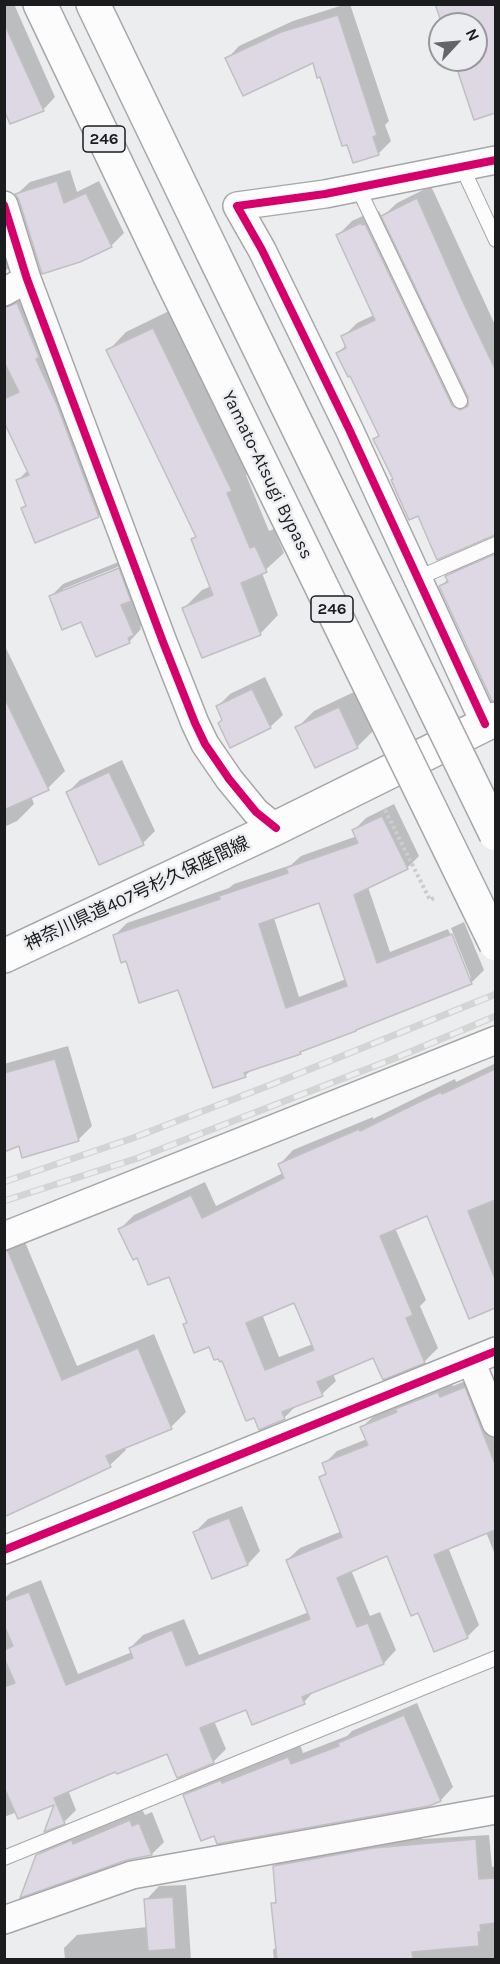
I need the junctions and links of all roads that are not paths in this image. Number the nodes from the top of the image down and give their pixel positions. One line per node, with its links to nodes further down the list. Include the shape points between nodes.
1 (40, 4): 15 (main road, Yamato-Atsugi Bypass / 246, bridge)
2 (93, 4): 14 (main road, 246, bridge)
3 (495, 160): 4 (street)
4 (462, 167): 5 (street); 7 (lane)
5 (358, 188): 9 (lane); 11 (street, via 237,206 329,387)
6 (4, 205): 8 (street)
7 (495, 240)
8 (16, 286): 13 (street, via 205,744 256,812)
9 (460, 401)
10 (495, 544): 11 (lane)
11 (418, 578): 12 (street)
12 (490, 722): 13 (main road, 神奈川県道407号杉久保座間線)
13 (276, 828): 16 (main road, 神奈川県道407号杉久保座間線)
14 (495, 834)
15 (495, 944)
16 (4, 956)
17 (495, 1040): 18 (street)
18 (4, 1236)
19 (495, 1351): 20 (street)
20 (471, 1361): 21 (street); 22 (street)
21 (495, 1423)
22 (4, 1550)
23 (495, 1658): 25 (lane)
24 (495, 1810): 26 (street, via 132,1875)
25 (4, 1858)
26 (4, 1920)

